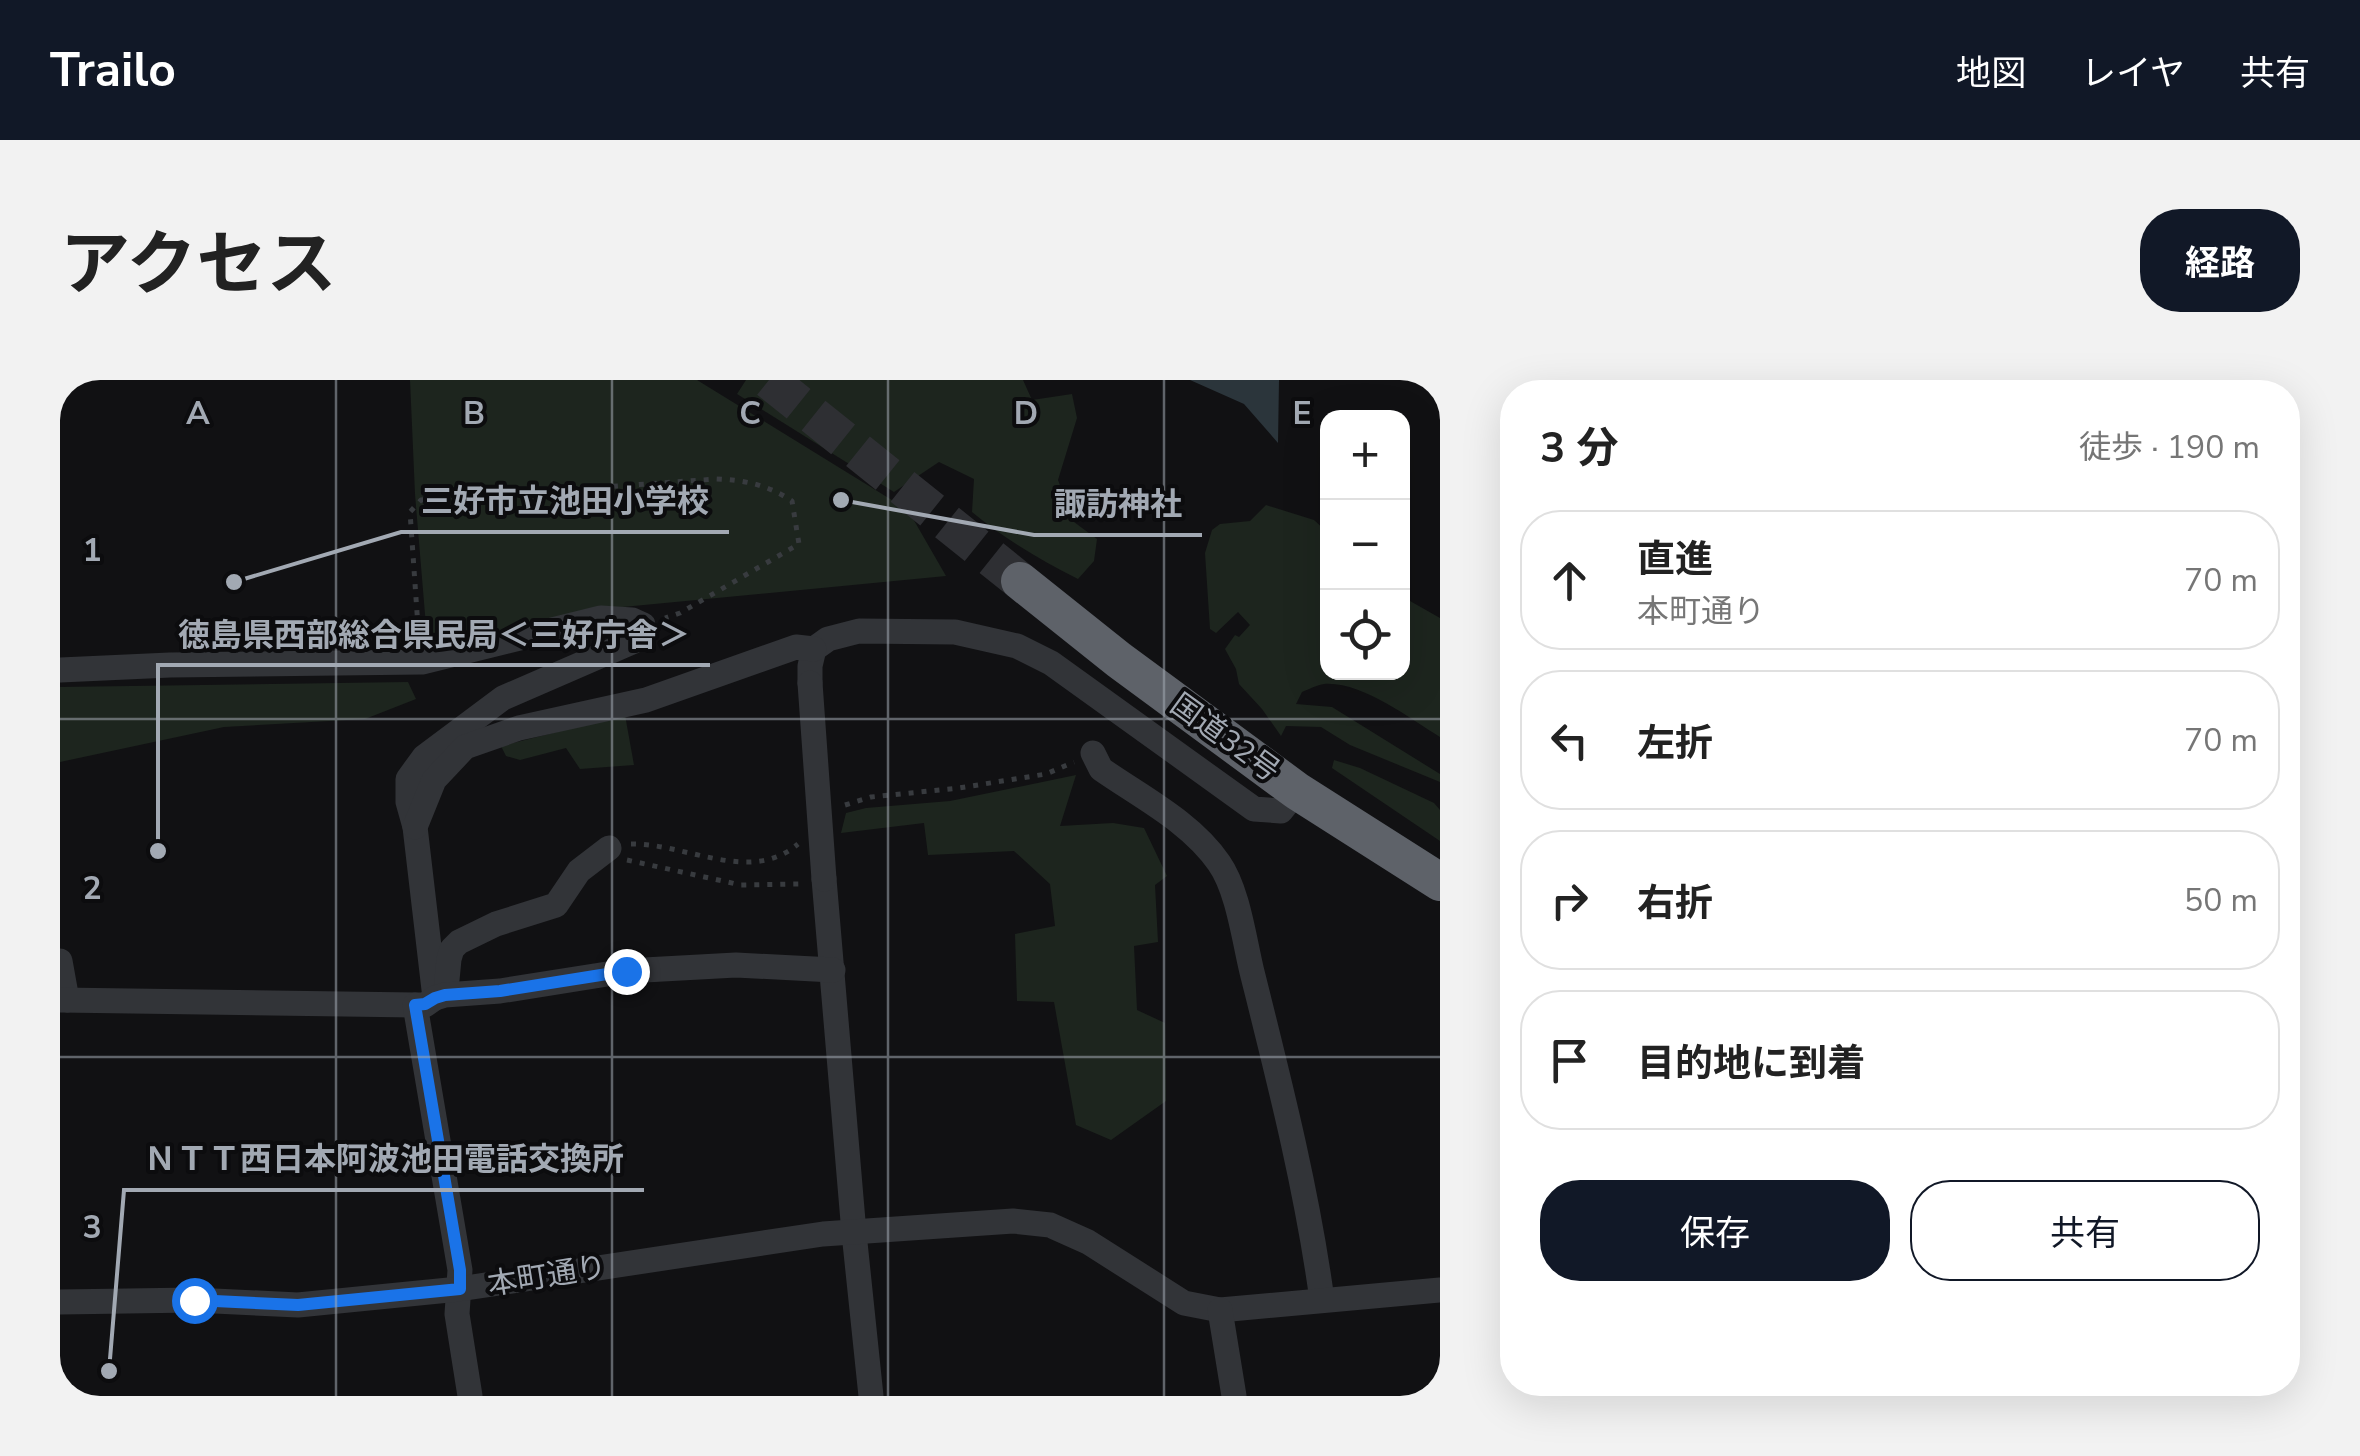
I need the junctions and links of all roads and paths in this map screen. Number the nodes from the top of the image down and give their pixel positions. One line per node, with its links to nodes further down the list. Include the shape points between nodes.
1 (1020, 581): 7 (highway, 国道32号)
2 (642, 625): 4 (street, via 602,618); 4 (path, via 680,613 799,544 792,501 773,488 716,479 420,500 410,512); 9 (street, via 640,638 503,698 424,756 408,779)
3 (814, 648): 7 (street, via 859,632 955,632 1016,646 1051,662 1254,808 1281,811); 9 (street, via 796,647 646,700 465,747 434,780); 12 (street, bridge, via 810,683)
4 (422, 662): 5 (street)
5 (60, 670)
6 (1094, 753): 8 (path, via 1046,774); 21 (street, via 1101,769 1196,835 1222,866 1270,1042)
7 (1297, 791): 13 (highway, 国道32号)
8 (843, 805)
9 (415, 826): 16 (street)
10 (800, 842): 11 (path, via 785,855 732,862 646,844)
11 (602, 853): 12 (path, via 741,885); 16 (street, via 579,871 556,905 476,932 452,948)
12 (825, 881): 15 (street)
13 (1440, 882)
14 (60, 961): 17 (street)
15 (834, 970): 16 (street, via 736,965 626,971); 18 (street)
16 (432, 999): 17 (street); 19 (street)
17 (63, 1000)
18 (854, 1233): 19 (street, 本町通り); 23 (street, 本町通り, via 1012,1220 1050,1225 1184,1303); 25 (street)
19 (460, 1289): 22 (street, 本町通り, via 298,1305); 24 (street, via 457,1314)
20 (1440, 1290): 21 (street)
21 (1322, 1300): 23 (street)
22 (60, 1302)
23 (1220, 1310): 26 (street)
24 (470, 1396)
25 (871, 1396)
26 (1234, 1396)

